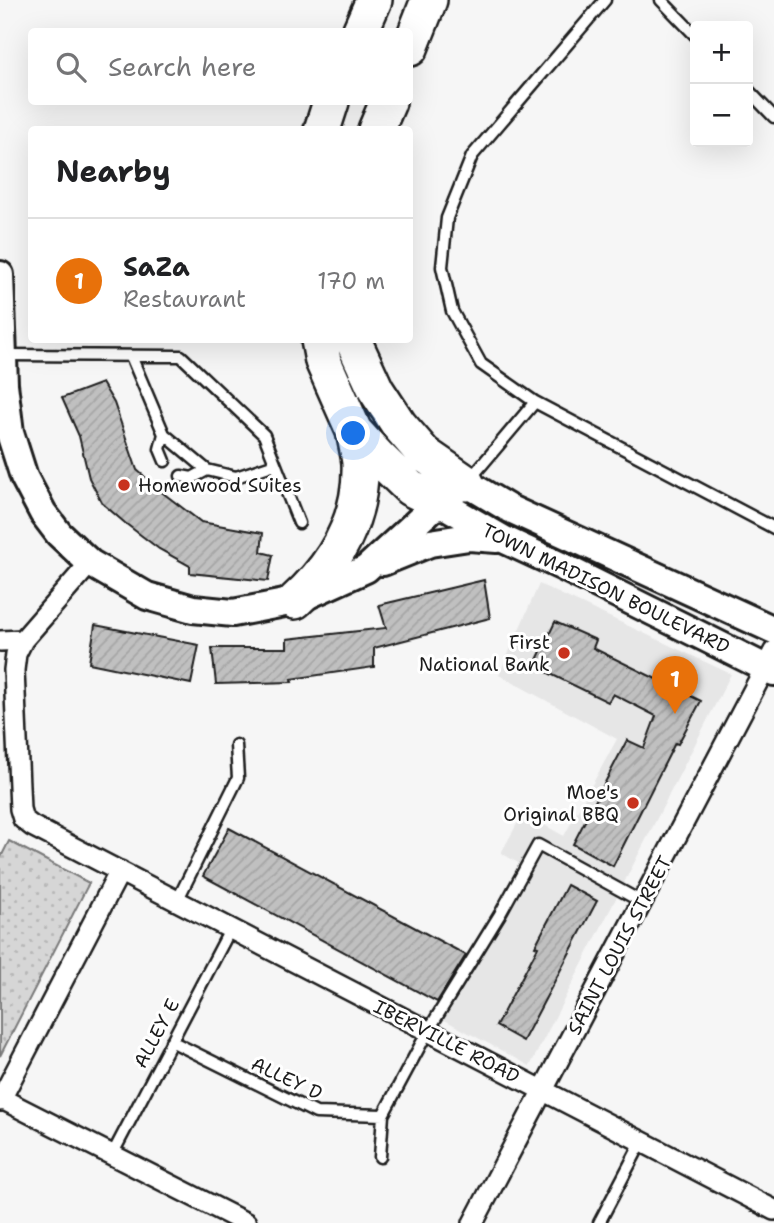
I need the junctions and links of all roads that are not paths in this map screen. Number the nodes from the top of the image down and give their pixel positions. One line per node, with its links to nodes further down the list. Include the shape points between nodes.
1 (374, 0): 5 (highway)
2 (429, 0): 7 (highway)
3 (604, 0): 20 (lane, via 471,156 447,218 442,267 452,311 481,364)
4 (661, 0): 6 (lane)
5 (362, 28)
6 (690, 30)
7 (413, 40)
8 (753, 95): 11 (lane)
9 (330, 105): 12 (highway)
10 (387, 105): 13 (highway)
11 (774, 117)
12 (323, 126)
13 (378, 126)
14 (0, 275): 17 (main road)
15 (320, 343): 21 (highway)
16 (354, 343): 27 (highway, via 399,425)
17 (3, 355): 18 (lane); 19 (main road)
18 (131, 356): 22 (lane); 24 (lane, via 181,356 264,435)
19 (2, 384): 31 (main road, via 24,477 43,513)
20 (535, 402): 27 (lane); 29 (lane)
21 (354, 431): 27 (highway, via 410,488); 33 (highway, via 360,463 351,525 329,564)
22 (164, 434): 23 (lane, via 160,449); 25 (lane)
23 (165, 461)
24 (275, 464): 25 (lane, via 236,477); 28 (lane)
25 (207, 470): 26 (lane, via 192,478)
26 (181, 475)
27 (453, 493): 30 (main road, TOWN MADISON BOULEVARD); 32 (main road); 34 (main road, TOWN MADISON BOULEVARD, via 508,508)
28 (299, 523)
29 (774, 528)
30 (503, 539): 32 (main road, via 469,537 430,543); 37 (main road, TOWN MADISON BOULEVARD)
31 (90, 564): 33 (main road, via 146,596 193,609 233,613); 35 (street)
32 (366, 569): 33 (main road)
33 (295, 601)
34 (774, 630)
35 (23, 640): 36 (street); 39 (street, IBERVILLE ROAD, via 14,670 23,819)
36 (0, 641)
37 (771, 663): 41 (street, SAINT LOUIS STREET)
38 (236, 744): 40 (lane, via 238,778)
39 (120, 871): 40 (street, IBERVILLE ROAD); 46 (street)
40 (177, 901): 42 (street, IBERVILLE ROAD)
41 (642, 902): 43 (lane, via 538,845); 45 (street, SAINT LOUIS STREET)
42 (231, 928): 43 (street, IBERVILLE ROAD); 44 (lane, ALLEY E)
43 (428, 1031): 45 (street, IBERVILLE ROAD); 47 (lane)
44 (172, 1041): 47 (lane, ALLEY D, via 316,1113); 49 (lane, ALLEY E)
45 (542, 1090): 48 (street, IBERVILLE ROAD); 53 (street, SAINT LOUIS STREET)
46 (0, 1099): 49 (street)
47 (383, 1115): 50 (lane)
48 (642, 1141): 51 (street, IBERVILLE ROAD); 54 (lane)
49 (112, 1155): 52 (street)
50 (380, 1157)
51 (774, 1210)
52 (246, 1223)
53 (474, 1223)
54 (598, 1223)

